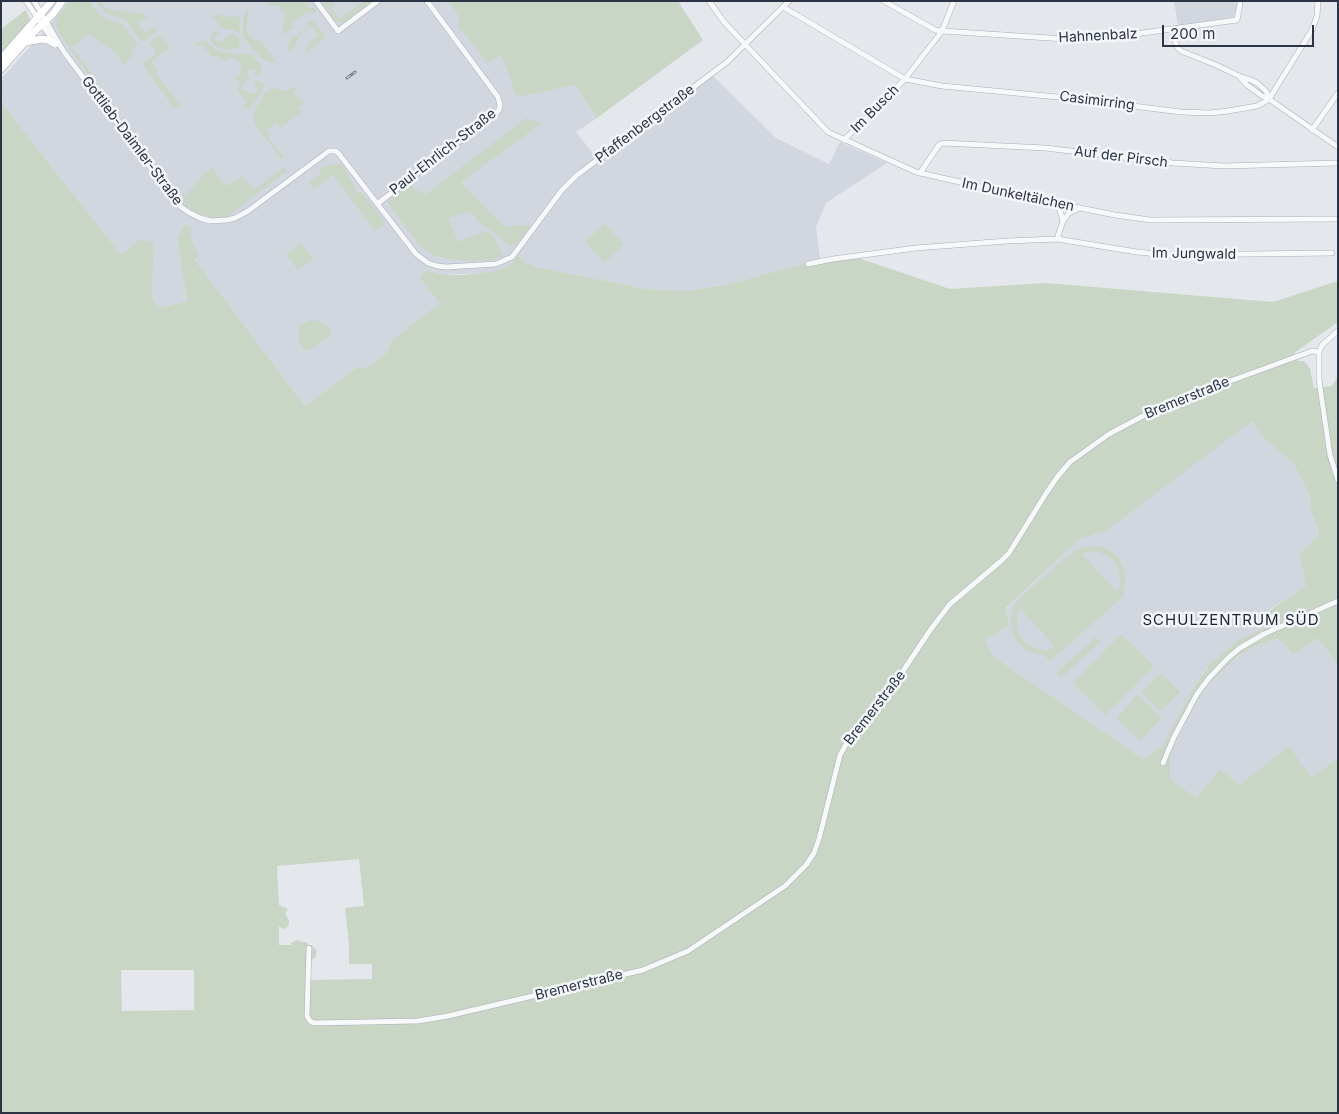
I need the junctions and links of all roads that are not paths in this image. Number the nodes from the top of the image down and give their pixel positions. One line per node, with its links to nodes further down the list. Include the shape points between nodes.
1 (26, 1): 14 (street)
2 (34, 1): 14 (street)
3 (52, 1): 14 (main road)
4 (62, 1): 14 (main road)
5 (316, 1): 6 (street, via 338,31)
6 (378, 1)
7 (427, 1): 32 (street, Paul-Ehrlich-Straße, via 498,97 499,110)
8 (709, 1): 19 (street, Im Dunkeltälchen)
9 (884, 1): 16 (street, Hahnenbalz)
10 (954, 1): 16 (street)
11 (1318, 1): 25 (street, via 1312,30)
12 (786, 3): 19 (street, Pfaffenbergstraße); 23 (street, Casimirring)
13 (1240, 4): 15 (street, Hahnenbalz, via 1236,20)
14 (42, 19): 17 (main road); 18 (street, Gottlieb-Daimler-Straße); 20 (street, Gottlieb-Daimler-Straße); 21 (main road)
15 (1172, 29): 16 (street, Hahnenbalz, via 1114,38 1064,39); 25 (street, via 1176,47 1181,51 1239,76)
16 (942, 31): 23 (street)
17 (25, 42): 18 (main road, via 42,39); 22 (main road)
18 (55, 44): 20 (street, Gottlieb-Daimler-Straße)
19 (745, 45): 27 (street, Im Dunkeltälchen, via 823,128); 32 (street, Pfaffenbergstraße, via 711,75 576,176 512,256 496,264 446,267 428,263 416,254)
20 (64, 52): 32 (street, Gottlieb-Daimler-Straße, via 164,186 181,206 200,218 223,221 242,215 329,151 339,154)
21 (1, 59)
22 (1, 69)
23 (905, 79): 25 (street, Casimirring, via 942,86 1196,113 1244,109); 27 (street, Im Busch)
24 (1338, 93): 26 (street)
25 (1269, 99): 26 (street)
26 (1312, 130): 28 (street)
27 (844, 140): 30 (street, Im Dunkeltälchen)
28 (1338, 147)
29 (1338, 164): 30 (street, Auf der Pirsch, via 1173,164 1045,148 943,143)
30 (920, 173): 31 (street, Im Dunkeltälchen)
31 (1052, 202): 33 (street, Im Dunkeltälchen); 35 (street, via 1060,210)
32 (377, 204)
33 (1079, 208): 34 (street, Im Dunkeltälchen, via 1161,221); 35 (street)
34 (1338, 219)
35 (1063, 221): 36 (street)
36 (1057, 239): 37 (street, Im Jungwald, via 1167,255); 38 (street, Im Jungwald, via 924,248)
37 (1332, 253)
38 (808, 264)
39 (1338, 331): 40 (street)
40 (1319, 352): 41 (street, via 1319,380 1330,455); 44 (street, Bremerstraße, via 1304,354 1162,406 1109,434 1070,462 1009,552 950,604 899,677 856,728 840,754 819,839 806,865 785,886 688,951 643,970 448,1016 418,1021 314,1024 307,1013)
41 (1338, 480)
42 (1338, 601): 43 (street, via 1259,637 1229,657 1197,694)
43 (1163, 763)
44 (309, 948)

